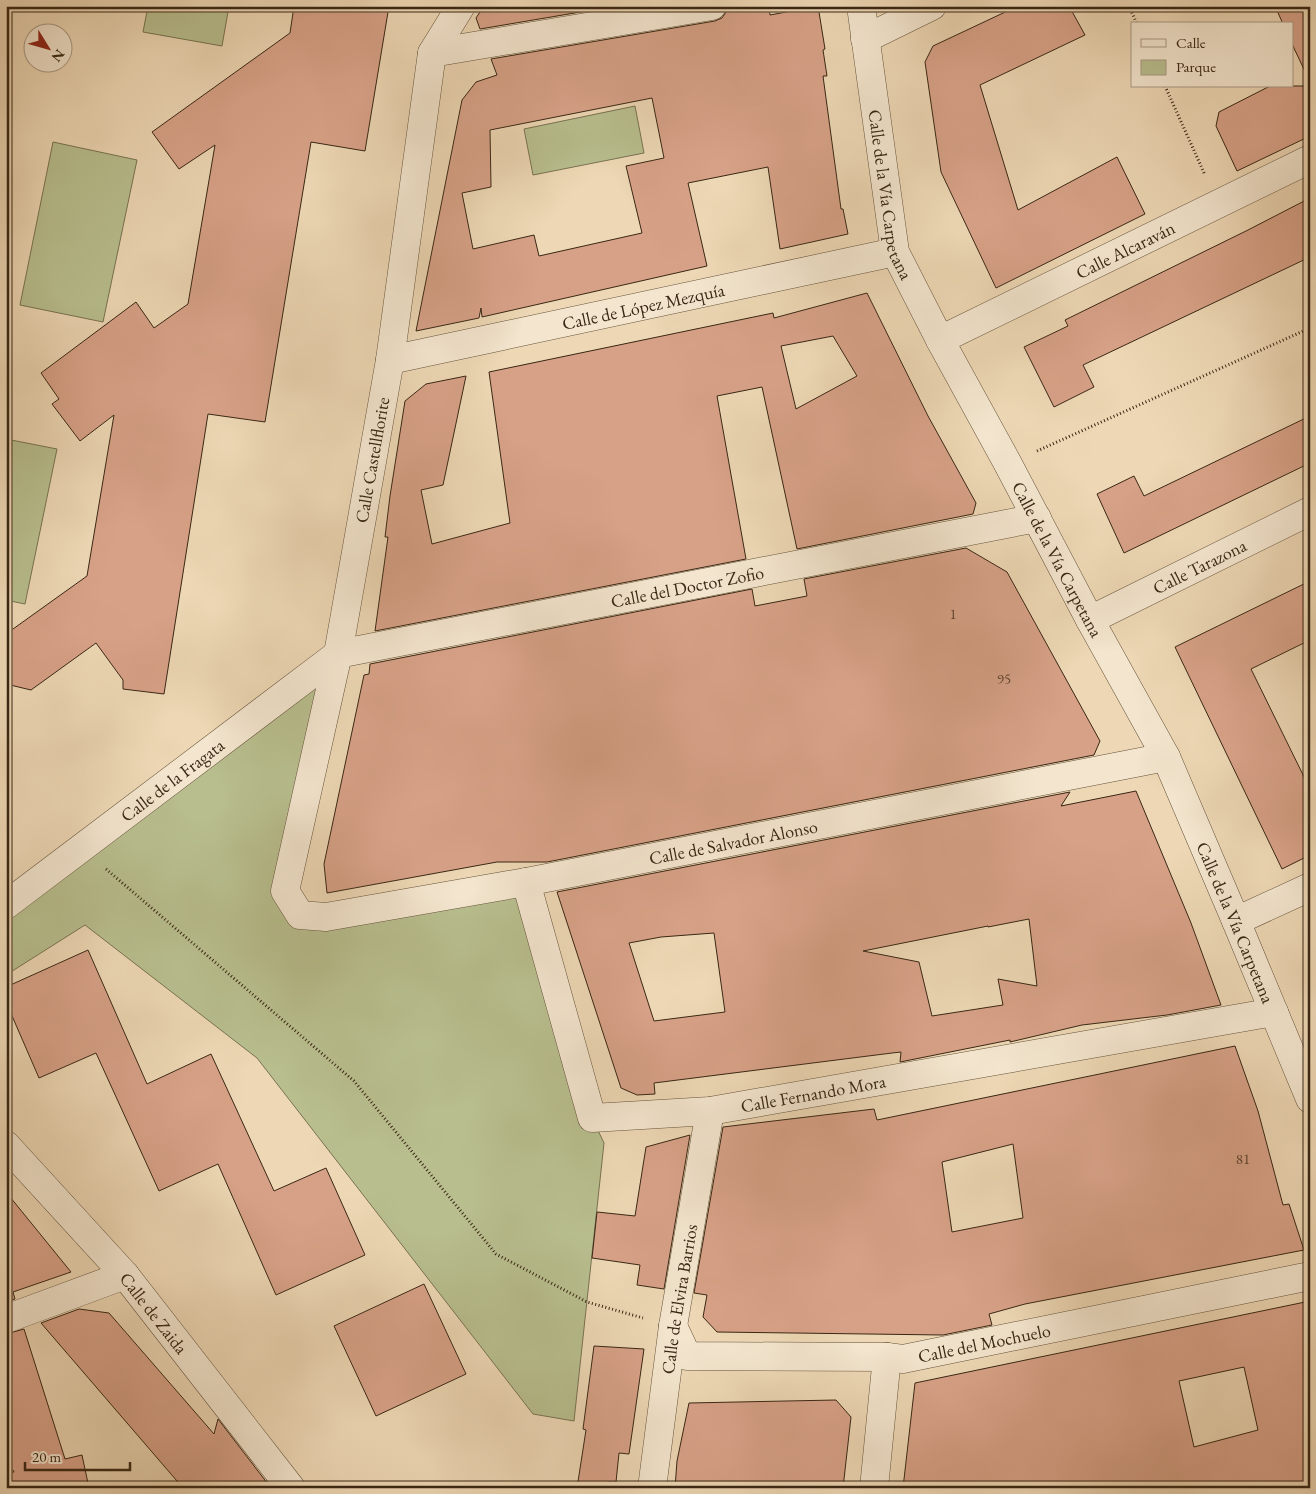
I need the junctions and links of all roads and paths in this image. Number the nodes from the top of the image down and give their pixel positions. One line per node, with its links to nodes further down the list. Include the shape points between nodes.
1 (461, 6): 8 (street, Calle Castellflorite)
2 (712, 6): 8 (street)
3 (861, 6): 7 (street, Calle de la Vía Carpetana)
4 (932, 6): 7 (street)
5 (1129, 6): 6 (path)
6 (1136, 22)
7 (865, 39): 12 (street, Calle de la Vía Carpetana)
8 (432, 53): 15 (street, Calle Castellflorite)
9 (1166, 88): 11 (path)
10 (1310, 158): 11 (street, Calle Alcaraván)
11 (1218, 203): 14 (street, Calle Alcaraván)
12 (895, 252): 14 (street, Calle de la Vía Carpetana); 15 (street, Calle de López Mezquía)
13 (1310, 328): 16 (path)
14 (940, 340): 16 (street, Calle de la Vía Carpetana)
15 (390, 360): 20 (street, Calle Castellflorite)
16 (1008, 464): 18 (street, Calle de la Vía Carpetana)
17 (1310, 511): 19 (street, Calle Tarazona)
18 (1037, 518): 19 (street, Calle de la Vía Carpetana); 20 (street, Calle del Doctor Zofio)
19 (1090, 620): 21 (street, Calle de la Vía Carpetana)
20 (338, 654): 22 (street, Calle de la Fragata); 26 (street, Calle Castellflorite, via 286,891)
21 (1166, 758): 23 (street, Calle de Salvador Alonso); 27 (street, Calle de la Vía Carpetana)
22 (88, 845): 25 (street, Calle de la Fragata); 35 (path, via 108,871 354,1081 496,1254 587,1302)
23 (526, 882): 26 (street, Calle de Salvador Alonso, via 326,917); 30 (street, Calle Fernando Mora, via 592,1118)
24 (1310, 887): 27 (street)
25 (6, 905)
26 (300, 914)
27 (1236, 921): 28 (street, Calle de la Vía Carpetana)
28 (1274, 1012): 29 (street, Calle de la Vía Carpetana); 30 (street, Calle Fernando Mora)
29 (1310, 1100)
30 (710, 1111): 35 (street, Calle de Elvira Barrios)
31 (6, 1145): 32 (street, Calle de Zaida)
32 (126, 1275): 34 (street); 37 (street, Calle de Zaida)
33 (1310, 1276): 36 (street, Calle del Mochuelo, via 903,1359)
34 (6, 1319)
35 (673, 1326): 36 (street, Calle del Mochuelo, via 687,1356); 38 (street, Calle de Elvira Barrios)
36 (887, 1357): 39 (street)
37 (291, 1488)
38 (652, 1488)
39 (874, 1488)

